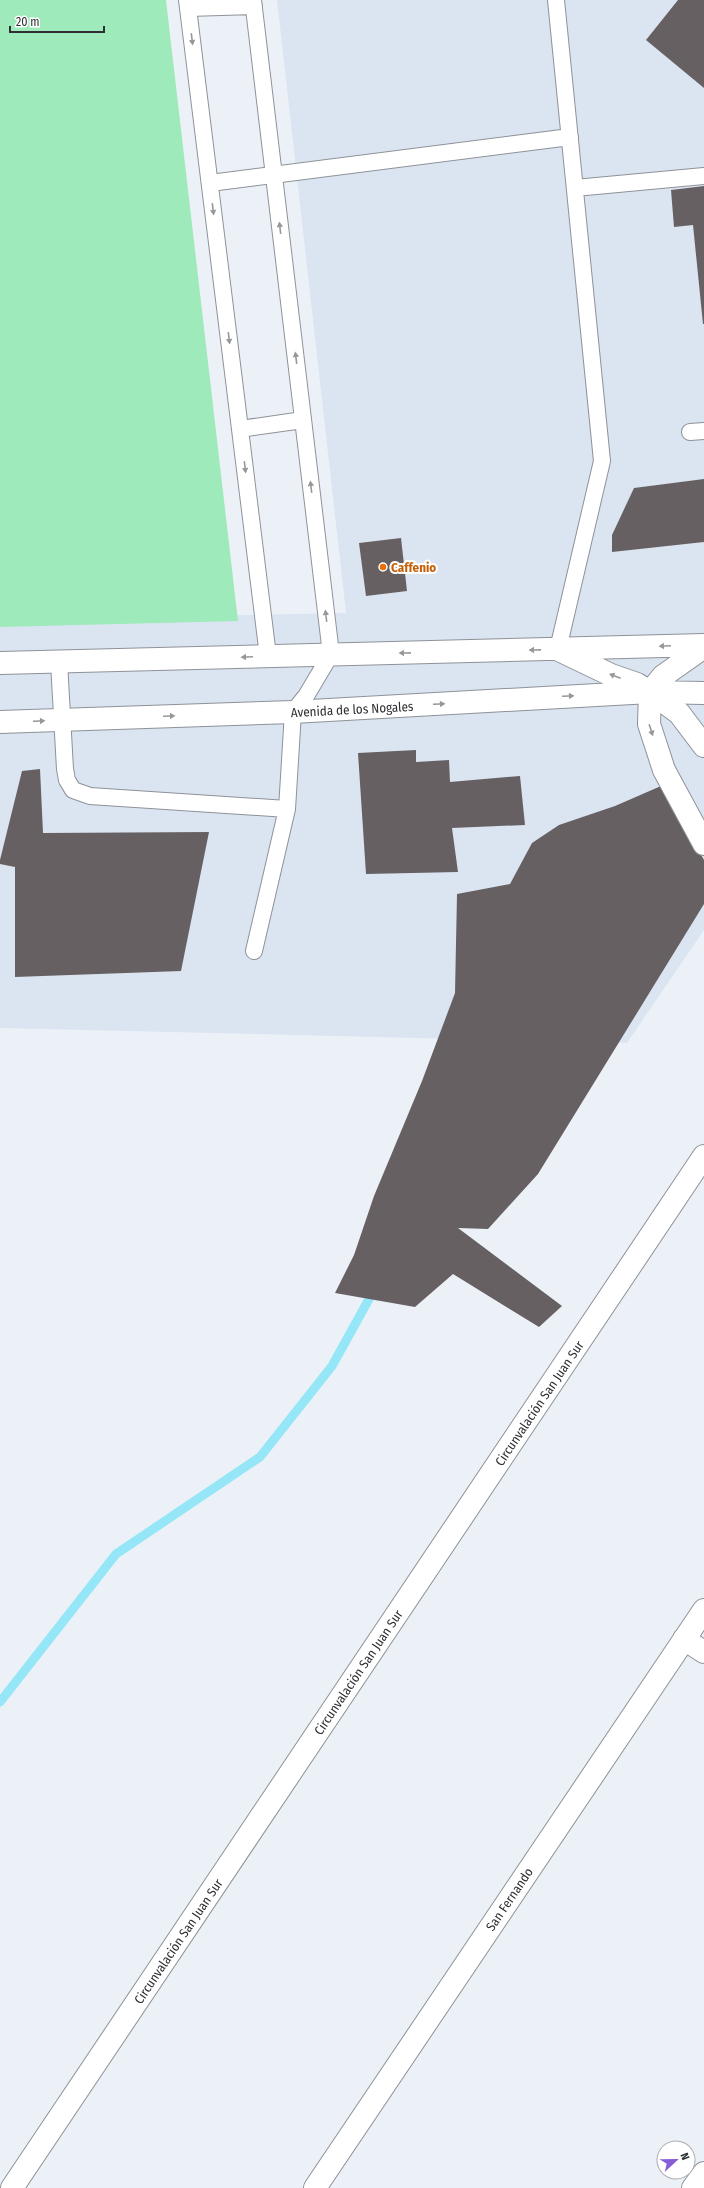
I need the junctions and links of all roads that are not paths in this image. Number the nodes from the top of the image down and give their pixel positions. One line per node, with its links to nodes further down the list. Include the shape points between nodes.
1 (556, 0): 4 (lane)
2 (253, 3): 3 (lane); 5 (lane)
3 (188, 4): 7 (lane, one-way to 7)
4 (570, 137): 5 (lane); 8 (lane)
5 (274, 174): 7 (lane); 9 (lane, one-way to 5)
6 (704, 176): 8 (lane)
7 (210, 183): 10 (lane, one-way to 10)
8 (575, 188): 12 (lane, via 602,461)
9 (303, 420): 10 (lane); 13 (lane, one-way to 9)
10 (240, 429): 14 (lane, one-way to 14)
11 (704, 646): 12 (street, one-way to 12); 17 (street, via 663,676)
12 (558, 649): 13 (street, one-way to 13); 17 (street, one-way to 12)
13 (331, 654): 14 (street); 19 (lane, via 306,696)
14 (268, 656): 15 (street, one-way to 15)
15 (59, 662): 16 (street); 20 (lane)
16 (0, 663)
17 (650, 692): 18 (street, Avenida de los Nogales); 19 (street, Avenida de los Nogales, one-way to 17); 22 (street, via 679,713); 24 (street, one-way to 24, via 649,724 664,770)
18 (704, 693)
19 (293, 712): 20 (street, Avenida de los Nogales, one-way to 19); 23 (lane)
20 (62, 720): 21 (street, Avenida de los Nogales, one-way to 20); 23 (lane, via 67,780 73,790 90,796)
21 (0, 722)
22 (704, 746)
23 (287, 809): 25 (lane)
24 (704, 844)
25 (254, 951)
26 (704, 1156): 31 (street, Circunvalación San Juan Sur)
27 (704, 1610): 28 (street, San Fernando)
28 (684, 1639): 29 (street); 32 (street, San Fernando)
29 (704, 1652)
30 (704, 2173): 33 (street)
31 (12, 2188)
32 (315, 2188)
33 (694, 2188)

